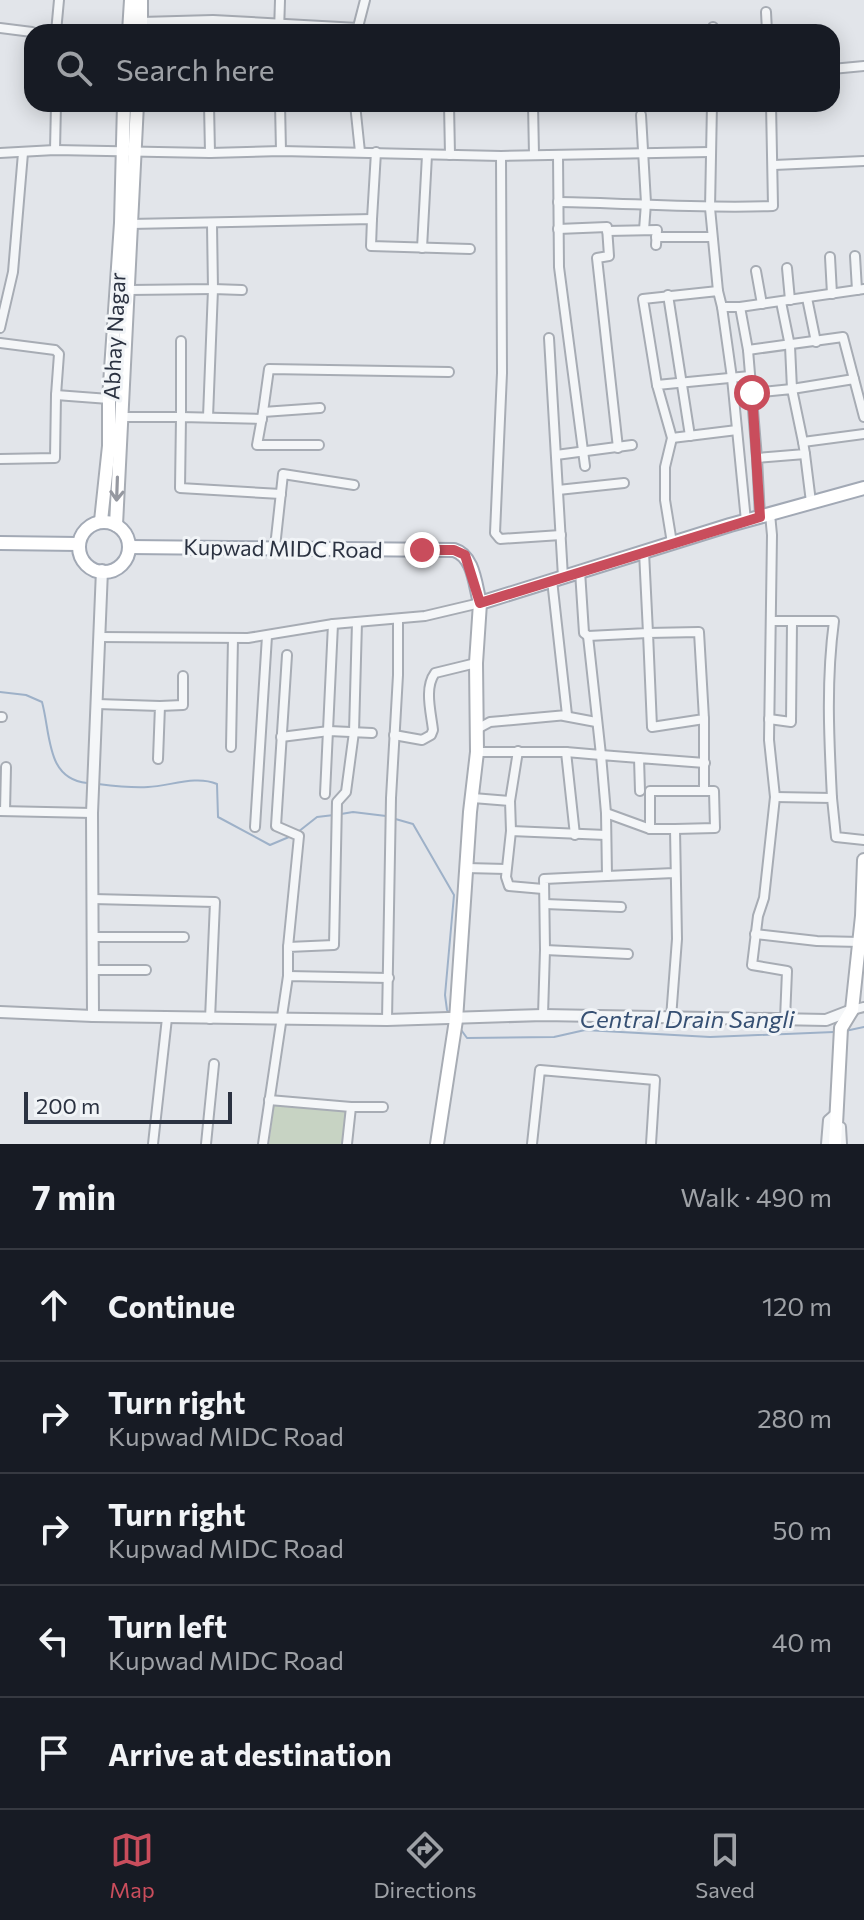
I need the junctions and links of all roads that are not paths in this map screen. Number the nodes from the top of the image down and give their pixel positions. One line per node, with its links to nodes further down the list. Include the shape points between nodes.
1 (59, 0): 7 (street)
2 (131, 0): 8 (main road)
3 (141, 0): 9 (main road)
4 (280, 0): 12 (street)
5 (365, 0): 13 (street)
6 (766, 12): 14 (street)
7 (57, 24)
8 (130, 24)
9 (141, 24)
10 (172, 24): 11 (street)
11 (246, 24)
12 (279, 24)
13 (359, 24)
14 (767, 24)
15 (0, 28): 16 (street)
16 (24, 31)
17 (864, 66): 18 (street)
18 (840, 68)
19 (56, 112): 30 (street)
20 (123, 112): 31 (main road, Abhay Nagar)
21 (137, 112): 32 (main road)
22 (209, 112): 39 (street)
23 (280, 112): 33 (street)
24 (356, 112): 34 (street)
25 (449, 112): 42 (street)
26 (533, 112): 43 (street)
27 (712, 112): 36 (street)
28 (771, 112): 47 (street)
29 (641, 115): 40 (street)
30 (55, 150): 31 (street); 38 (street)
31 (121, 151): 32 (street); 92 (main road, Abhay Nagar)
32 (135, 151): 39 (street); 52 (main road)
33 (281, 151): 34 (street); 39 (street)
34 (360, 152): 35 (street)
35 (376, 152): 41 (street); 51 (street)
36 (710, 152): 40 (street); 50 (street)
37 (0, 153): 38 (street)
38 (23, 153): 76 (street, via 13,272)
39 (210, 153)
40 (644, 154): 44 (street); 49 (street)
41 (427, 155): 42 (street); 58 (street)
42 (450, 155): 45 (street)
43 (534, 155): 44 (street); 45 (street)
44 (558, 155): 48 (street)
45 (501, 156): 123 (street, via 502,373 495,533 500,539)
46 (864, 161): 47 (street)
47 (774, 165): 50 (street, via 773,206)
48 (558, 202): 49 (street); 54 (street)
49 (646, 203): 50 (street); 55 (street)
50 (710, 208): 68 (street)
51 (372, 219): 52 (street); 58 (street, via 371,246)
52 (130, 224): 65 (main road)
53 (212, 225): 64 (street)
54 (558, 229): 56 (street); 107 (street)
55 (644, 230): 56 (street); 57 (street, via 657,230 656,241)
56 (607, 231): 106 (street, via 609,256 597,258)
57 (711, 237)
58 (422, 248): 59 (street)
59 (470, 249)
60 (855, 256): 67 (street)
61 (830, 257): 69 (street)
62 (787, 268): 72 (street)
63 (756, 271): 73 (street)
64 (213, 289): 65 (street); 66 (street); 97 (street)
65 (130, 290): 95 (main road)
66 (242, 290)
67 (861, 290): 69 (street)
68 (718, 291): 70 (street); 74 (street)
69 (832, 294): 71 (street)
70 (668, 295): 86 (street); 88 (street, via 643,299)
71 (807, 298): 72 (street); 79 (street)
72 (786, 301): 73 (street); 81 (street)
73 (762, 304): 75 (street)
74 (722, 307): 75 (street); 85 (street)
75 (740, 307): 82 (street)
76 (0, 328)
77 (549, 338): 109 (street)
78 (181, 341): 96 (street)
79 (816, 342): 81 (street); 87 (street, via 843,337)
80 (0, 343): 91 (street, via 57,351)
81 (790, 346): 82 (street); 89 (street)
82 (748, 350): 84 (street)
83 (449, 372): 94 (street, via 269,369)
84 (750, 376): 85 (street); 90 (street)
85 (732, 378): 86 (street); 99 (street)
86 (681, 384): 88 (street); 101 (street)
87 (858, 384): 89 (street); 98 (street)
88 (657, 385): 102 (street)
89 (792, 389): 90 (street); 103 (street)
90 (752, 393): 110 (street)
91 (56, 395): 92 (street); 111 (street, via 55,458)
92 (109, 399): 120 (main road, Abhay Nagar)
93 (320, 408): 94 (street)
94 (262, 416): 97 (street); 104 (street, via 257,445)
95 (120, 417): 96 (street); 122 (main road, one-way to 122)
96 (181, 417): 97 (street); 117 (street, via 180,488)
97 (208, 417)
98 (864, 417)
99 (737, 430): 101 (street); 121 (street)
100 (864, 434): 103 (street)
101 (690, 436): 102 (street)
102 (672, 438): 125 (street, via 665,500)
103 (803, 442): 108 (street)
104 (319, 445)
105 (632, 445): 106 (street)
106 (618, 448): 107 (street)
107 (583, 452): 109 (street); 112 (street)
108 (805, 454): 110 (street); 118 (street)
109 (556, 455): 116 (street)
110 (757, 458): 119 (street)
111 (0, 459)
112 (585, 466)
113 (624, 483): 116 (street)
114 (354, 485): 117 (street, via 283,474)
115 (864, 488): 118 (main road)
116 (558, 490): 123 (street)
117 (281, 494): 128 (street)
118 (811, 502): 119 (main road)
119 (765, 515): 121 (main road); 135 (street)
120 (101, 521): 122 (main road); 126 (main road, via 84,530)
121 (746, 521): 125 (main road)
122 (116, 525): 127 (main road, via 125,532)
123 (561, 535): 132 (street)
124 (0, 543): 126 (main road)
125 (672, 543): 129 (main road)
126 (78, 544): 130 (main road, via 85,565)
127 (129, 547): 128 (main road, Kupwad MIDC Road); 130 (main road, via 120,567)
128 (275, 547): 133 (main road, Kupwad MIDC Road, via 460,551)
129 (644, 552): 131 (main road); 139 (street)
130 (102, 570): 142 (street)
131 (580, 571): 132 (main road); 141 (street)
132 (558, 578): 133 (main road); 149 (street)
133 (480, 603): 134 (street); 145 (main road)
134 (398, 619): 136 (street); 157 (street)
135 (771, 621): 137 (street); 151 (street)
136 (357, 622): 138 (street); 155 (street)
137 (792, 622): 151 (street, via 791,722); 173 (street, via 834,621 828,700)
138 (333, 624): 140 (street); 154 (street)
139 (648, 633): 141 (street); 150 (street, via 699,632); 150 (street, via 652,727)
140 (267, 636): 143 (street); 178 (street)
141 (588, 636): 152 (street)
142 (99, 637): 143 (street); 147 (street)
143 (233, 638): 159 (street)
144 (287, 655): 158 (street)
145 (476, 663): 153 (main road); 157 (street, via 431,678 431,735 422,740)
146 (183, 676): 148 (street, via 183,705)
147 (97, 704): 148 (street); 176 (street)
148 (160, 706): 165 (street)
149 (564, 716): 152 (street); 153 (street, via 490,722)
150 (704, 719): 166 (street)
151 (769, 719): 171 (street)
152 (596, 722): 163 (street)
153 (477, 729): 161 (main road)
154 (329, 731): 155 (street); 158 (street); 170 (street)
155 (354, 732): 156 (street); 198 (street, via 346,792 337,802 334,945)
156 (372, 733)
157 (394, 735): 204 (street)
158 (281, 737): 198 (street, via 276,826 299,836)
159 (231, 747)
160 (518, 751): 161 (street); 162 (street); 174 (street)
161 (477, 752): 172 (main road)
162 (566, 752): 163 (street); 182 (street)
163 (601, 755): 164 (street); 177 (street)
164 (639, 758): 166 (street); 168 (street)
165 (158, 759)
166 (705, 763): 169 (street)
167 (6, 767): 175 (street)
168 (640, 791)
169 (704, 791): 179 (street, via 650,791); 180 (street, via 714,791 715,828)
170 (325, 794)
171 (775, 797): 173 (street); 194 (street)
172 (473, 798): 174 (street); 186 (main road)
173 (832, 798): 184 (street, via 836,837)
174 (510, 801): 181 (street)
175 (2, 811): 176 (street)
176 (92, 813): 191 (street)
177 (606, 813): 179 (street); 183 (street)
178 (255, 827)
179 (650, 829): 180 (street)
180 (675, 829): 188 (street)
181 (511, 831): 182 (street); 187 (street)
182 (575, 835): 183 (street)
183 (606, 835): 189 (street)
184 (864, 840)
185 (864, 860): 197 (main road)
186 (466, 868): 187 (street); 215 (main road)
187 (506, 869): 190 (street, via 509,886)
188 (674, 873): 189 (street); 210 (street, via 677,939)
189 (607, 876): 190 (street, via 544,879)
190 (543, 889): 192 (street)
191 (93, 899): 195 (street); 211 (street, via 215,902)
192 (545, 904): 193 (street); 199 (street)
193 (621, 907)
194 (755, 934): 197 (street); 212 (street, via 752,965 787,971)
195 (93, 937): 196 (street); 201 (street)
196 (184, 937)
197 (860, 942): 205 (main road)
198 (288, 947): 203 (street)
199 (545, 950): 200 (street); 207 (street)
200 (628, 954)
201 (93, 970): 202 (street); 208 (street)
202 (146, 970)
203 (288, 976): 204 (street); 213 (street)
204 (389, 978): 214 (street)
205 (858, 1008): 212 (street, via 826,1020); 217 (main road, via 841,1028)
206 (0, 1012): 208 (street)
207 (543, 1015): 210 (street); 215 (street)
208 (93, 1016): 209 (street)
209 (167, 1018): 211 (street); 222 (street)
210 (671, 1018): 212 (street)
211 (210, 1019): 213 (street)
212 (785, 1019)
213 (279, 1020): 214 (street); 218 (street)
214 (387, 1020): 215 (street)
215 (456, 1020): 226 (main road)
216 (214, 1064): 223 (street)
217 (839, 1094): 221 (main road); 231 (street)
218 (269, 1100): 219 (street); 224 (street)
219 (351, 1107): 220 (street); 225 (street)
220 (383, 1107)
221 (836, 1113): 229 (street, via 828,1120); 230 (main road)
222 (153, 1144)
223 (206, 1144)
224 (263, 1144)
225 (347, 1144)
226 (437, 1144)
227 (532, 1144): 228 (street, via 540,1070 655,1080)
228 (651, 1144)
229 (826, 1144)
230 (835, 1144)
231 (842, 1144)

